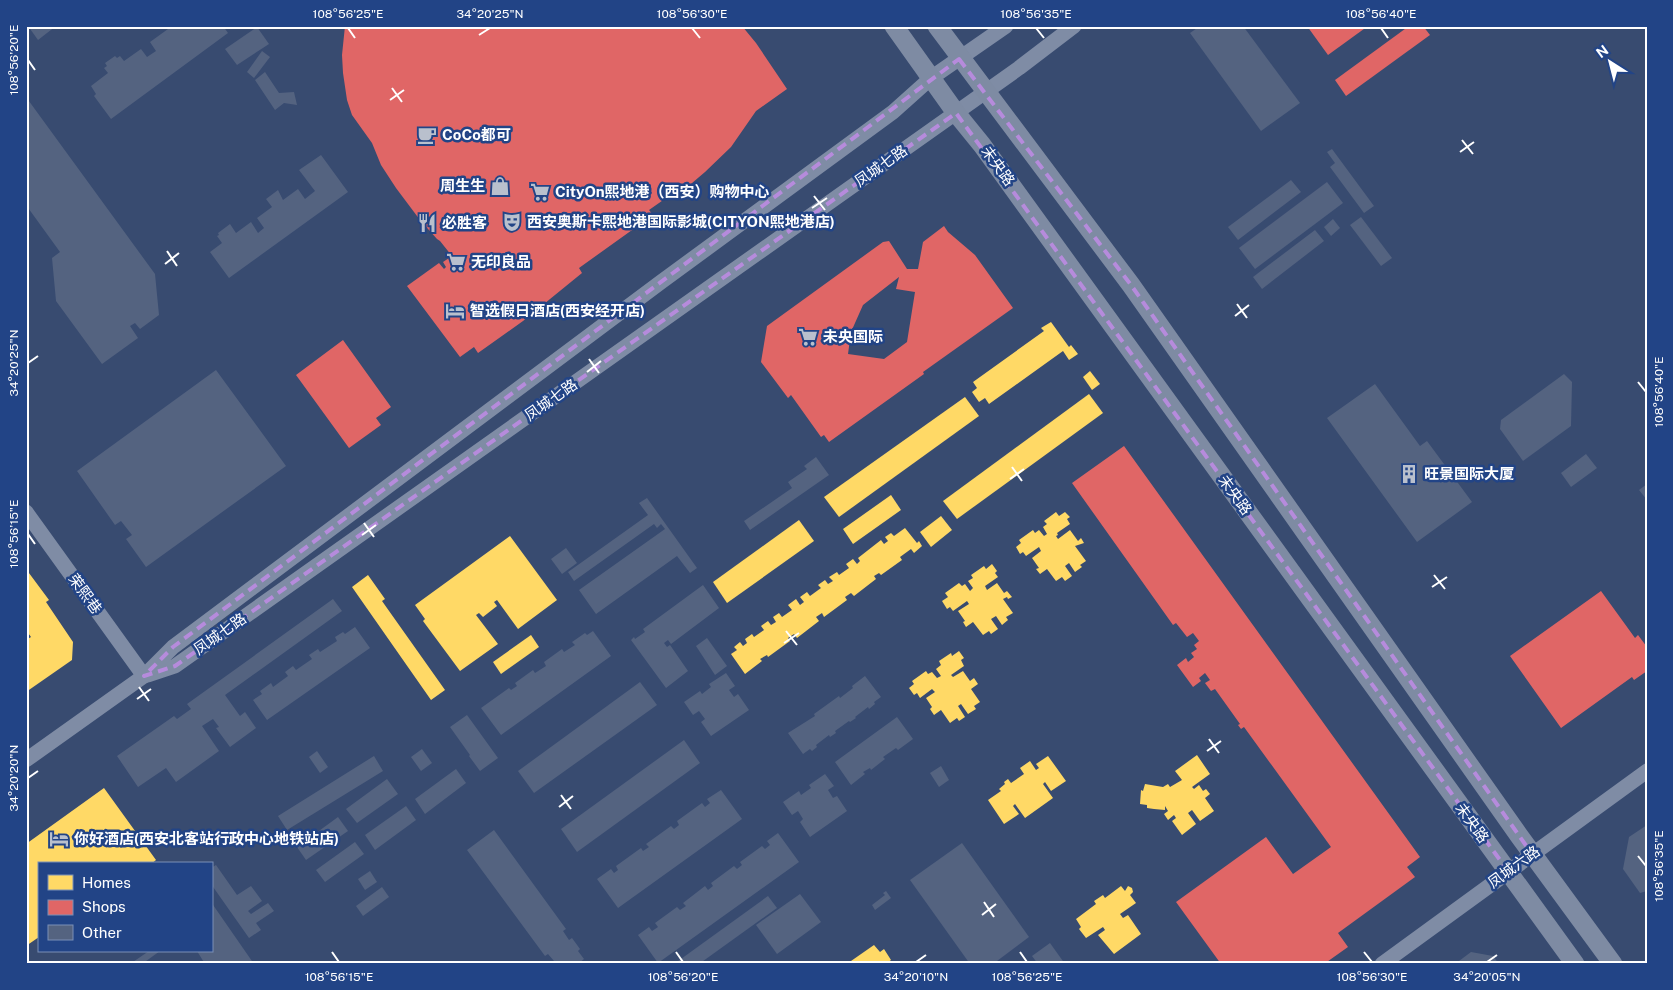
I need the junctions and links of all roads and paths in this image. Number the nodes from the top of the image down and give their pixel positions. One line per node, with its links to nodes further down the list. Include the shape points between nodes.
1 (894, 26): 6 (main road, 未央路)
2 (937, 26): 5 (main road, 未央路)
3 (1006, 26): 5 (street, 凤城七路)
4 (1074, 26): 7 (street, 凤城七路)
5 (960, 58): 6 (street, 凤城七路); 7 (main road, 未央路)
6 (931, 78): 8 (main road, 未央路); 10 (street, 凤城七路, via 892,112 173,647)
7 (986, 91): 8 (street, 凤城七路); 13 (main road, 未央路, via 1130,285)
8 (956, 113): 10 (street, 凤城七路, via 175,666); 14 (main road, 未央路)
9 (26, 512): 10 (street, 荣熙巷)
10 (144, 676): 11 (street, 凤城七路)
11 (26, 760)
12 (1647, 770): 13 (street, 凤城六路)
13 (1532, 854): 14 (street, 凤城六路); 17 (main road, 未央路)
14 (1508, 871): 15 (street, 凤城六路); 16 (main road, 未央路)
15 (1382, 964)
16 (1575, 964)
17 (1613, 964)

